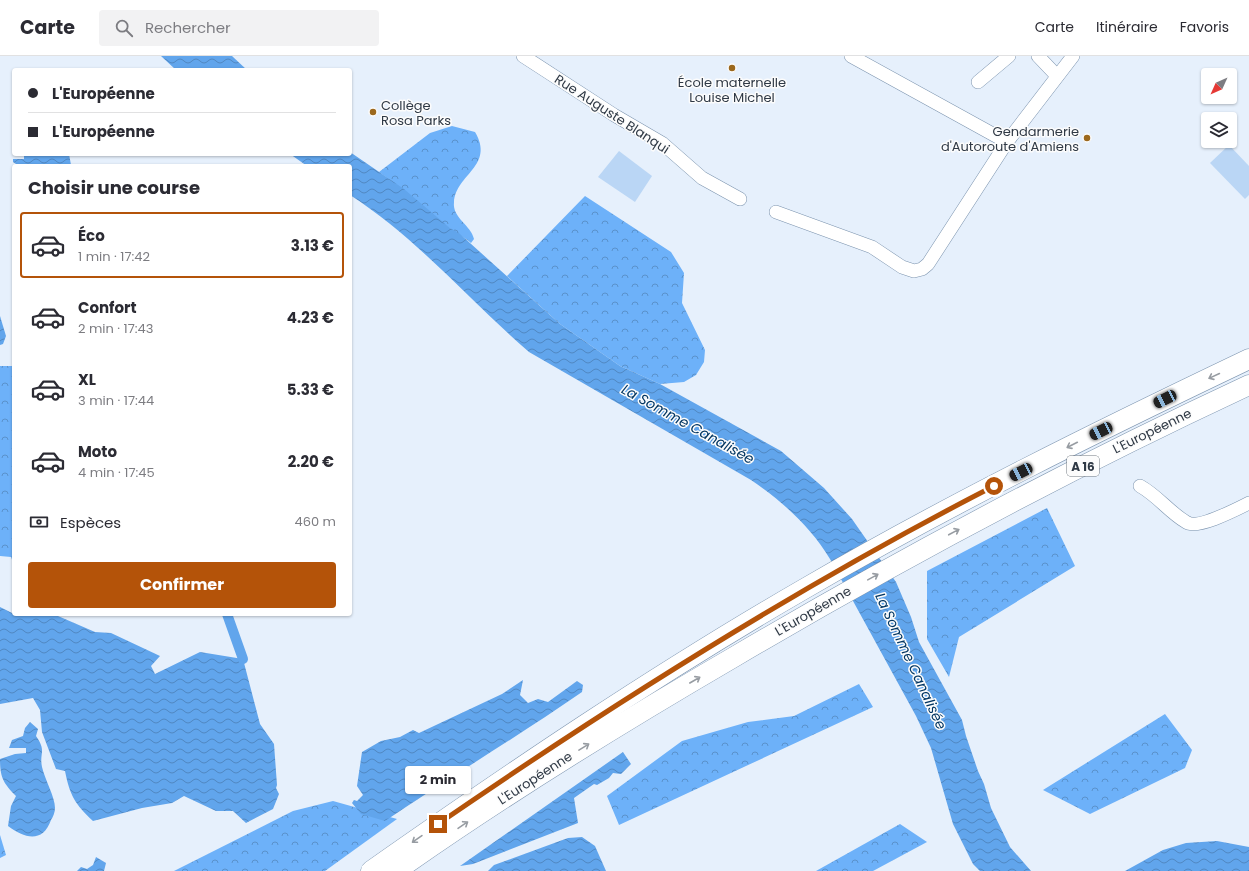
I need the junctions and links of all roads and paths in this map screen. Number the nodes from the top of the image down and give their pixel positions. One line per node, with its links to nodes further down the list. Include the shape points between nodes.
1 (523, 56): 9 (street, Rue Auguste Blanqui, via 662,144 702,178)
2 (851, 56): 8 (street)
3 (1009, 56): 7 (street)
4 (1038, 56): 6 (street)
5 (1073, 56): 6 (street)
6 (1057, 76): 8 (street)
7 (978, 82)
8 (1007, 142): 10 (street, via 928,264 922,269 914,271 902,267 872,247)
9 (740, 200)
10 (776, 212)
11 (1249, 359): 15 (highway, L'Européenne / A 16, one-way to 15, via 1088,437 908,530 802,590 553,746)
12 (1249, 385): 16 (highway, L'Européenne / A 16, one-way to 12, via 567,757 919,550 1126,444)
13 (1140, 486): 14 (street, via 1187,523 1197,524)
14 (1249, 503)
15 (371, 871)
16 (396, 871)

